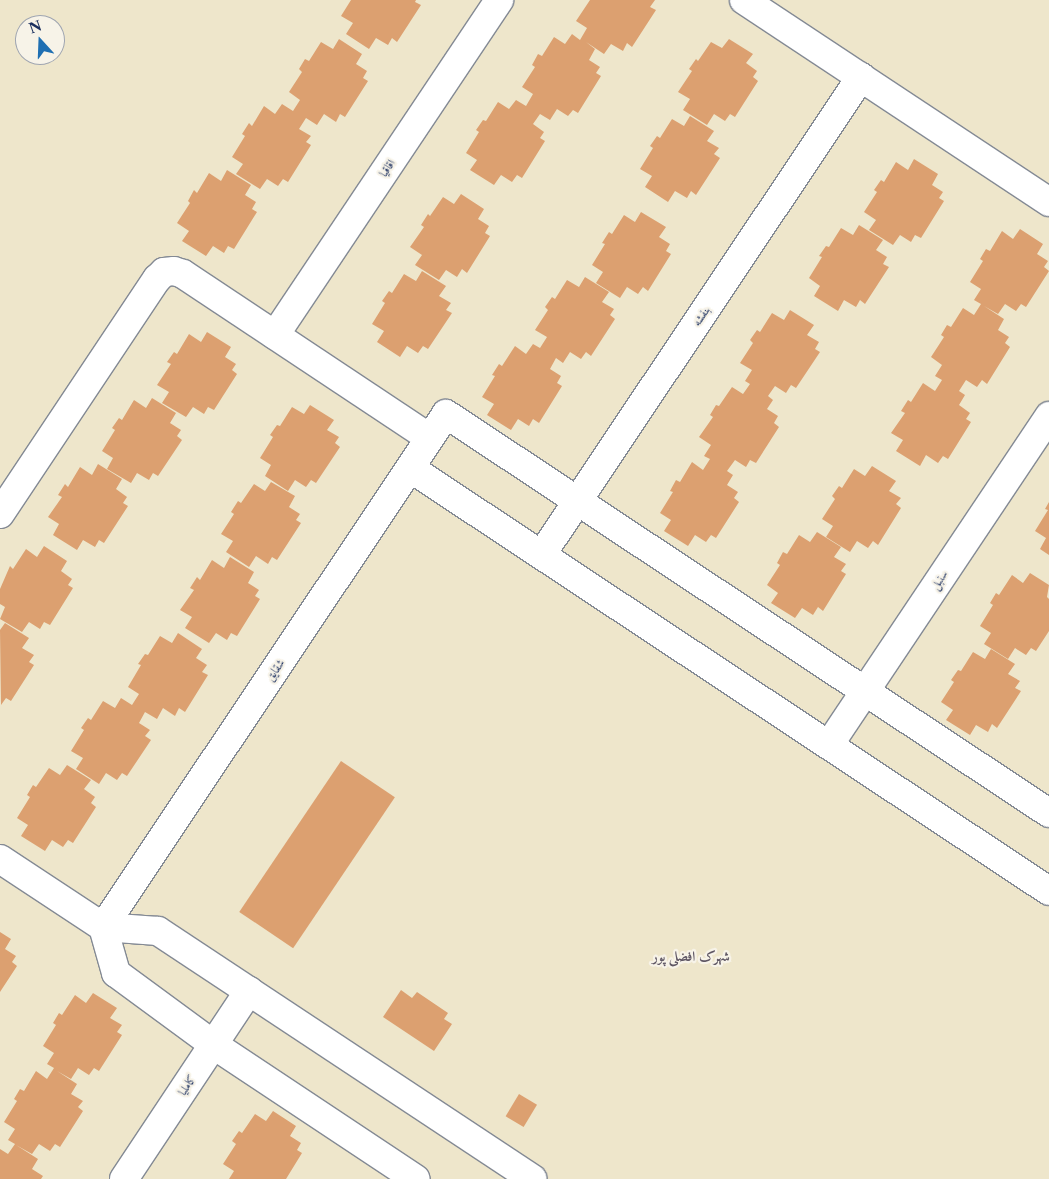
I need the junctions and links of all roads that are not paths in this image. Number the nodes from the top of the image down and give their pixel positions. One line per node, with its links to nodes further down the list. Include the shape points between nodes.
1 (500, 0): 5 (street, اقاقیا)
2 (744, 0): 3 (street)
3 (861, 77): 4 (street); 9 (street, بنفشه)
4 (1049, 202)
5 (275, 335): 7 (street); 10 (street, via 183,274 164,272)
6 (1049, 416): 12 (street, سنبل)
7 (430, 438): 8 (street, شقایق); 9 (street, شقایق, via 446,414)
8 (410, 468): 11 (street); 17 (street, شقایق)
9 (578, 501): 11 (street, بنفشه); 12 (street)
10 (0, 514)
11 (542, 554): 13 (street)
12 (865, 691): 13 (street, سنبل); 14 (street)
13 (829, 745): 16 (street)
14 (1049, 813)
15 (0, 859): 17 (street)
16 (1049, 890)
17 (103, 927): 18 (street, via 158,931); 19 (street, via 116,973)
18 (249, 991): 19 (street, کاملیا); 22 (street)
19 (214, 1045): 20 (street, کاملیا); 21 (street)
20 (124, 1179)
21 (416, 1179)
22 (532, 1179)

